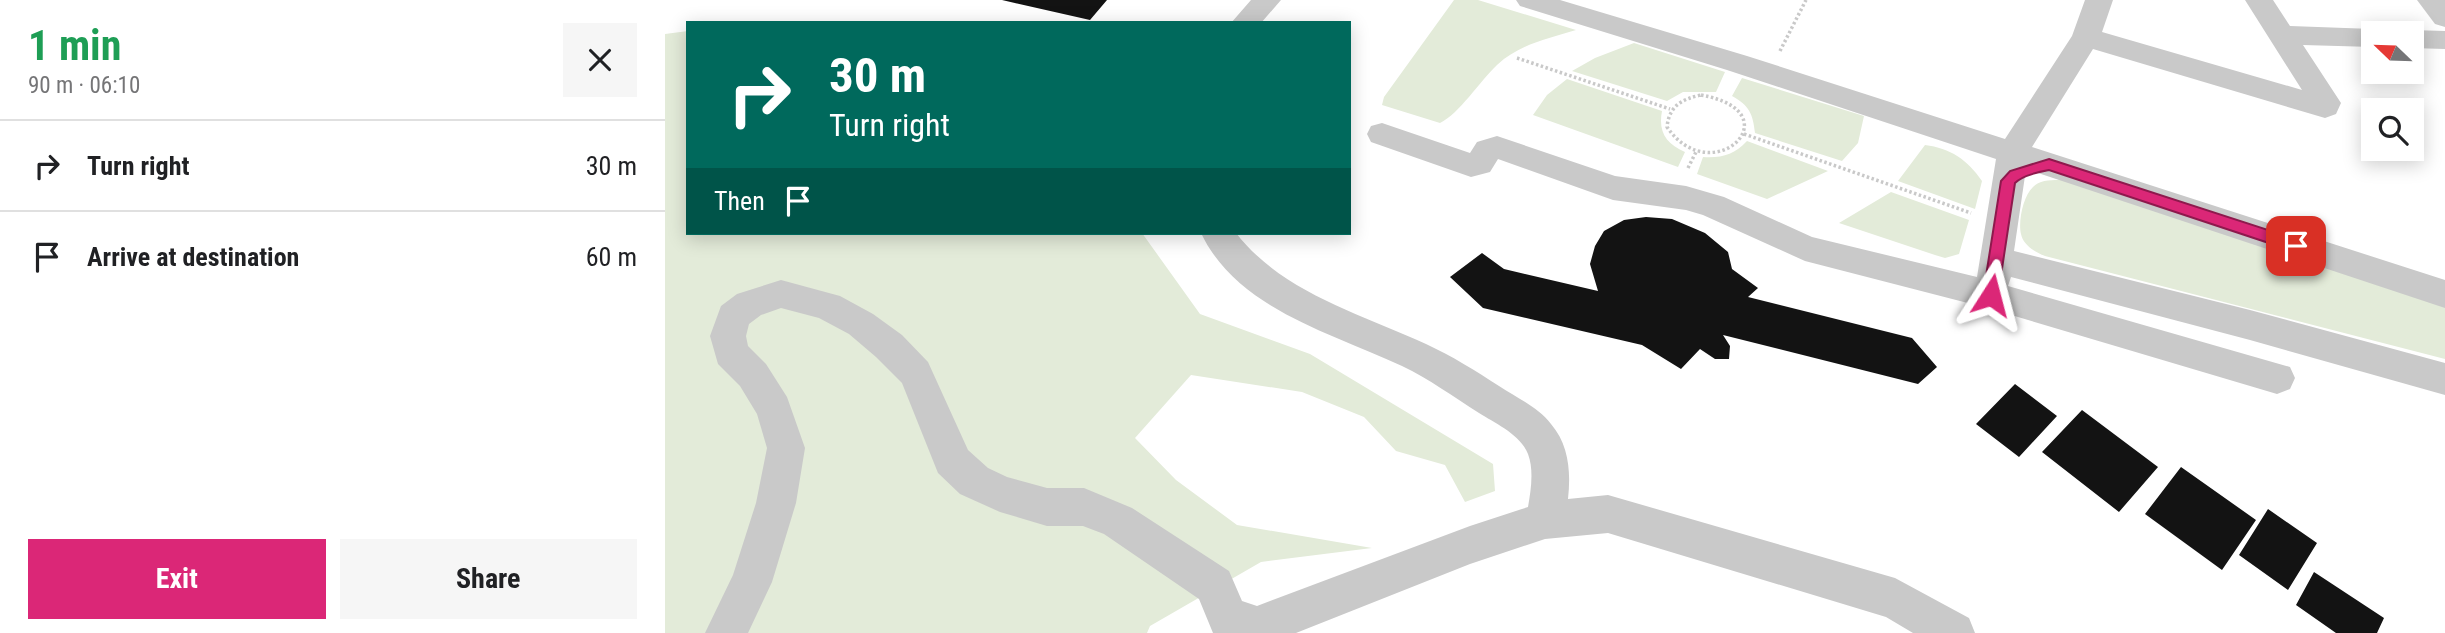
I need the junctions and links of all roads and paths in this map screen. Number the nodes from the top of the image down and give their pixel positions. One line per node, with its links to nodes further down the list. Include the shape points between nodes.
1 (1267, 0): 8 (street)
2 (1530, 0): 15 (street)
3 (1806, 0): 15 (path)
4 (2099, 0): 10 (street)
5 (2259, 0): 9 (street)
6 (2431, 0): 7 (street)
7 (2445, 18)
8 (1247, 21)
9 (2282, 35): 10 (street, via 2325,107); 11 (street)
10 (2086, 37): 19 (street)
11 (2361, 38)
12 (2424, 39): 13 (street)
13 (2445, 40)
14 (1517, 58): 16 (path)
15 (1769, 74): 19 (street, via 1976,140)
16 (1670, 110): 18 (path, via 1689,97 1714,96 1736,107 1746,125); 18 (path, via 1667,127 1691,149 1717,152)
17 (1382, 134): 24 (street, via 1471,165 1479,164 1488,150 1497,148 1613,187 1713,206 1805,248)
18 (1744, 134): 20 (path)
19 (2010, 167): 20 (street); 23 (street, via 2015,174 2049,165)
20 (2002, 224): 22 (street)
21 (1218, 235): 27 (street, via 1230,253 1277,291 1417,356 1517,418 1540,438 1550,463)
22 (1996, 260): 24 (street); 26 (street)
23 (2445, 294)
24 (1991, 295): 25 (street)
25 (2277, 378)
26 (2445, 380)
27 (1545, 520): 28 (street, via 1257,627 1228,618 1214,585 1118,521 1084,507 1047,507 1000,494 974,481 952,461 915,373 889,346 828,306 781,294 749,304 733,316 728,337 731,352 754,375 774,410 786,448 776,503 751,582); 29 (street, via 1608,513 1895,599)
28 (726, 633)
29 (1954, 633)

